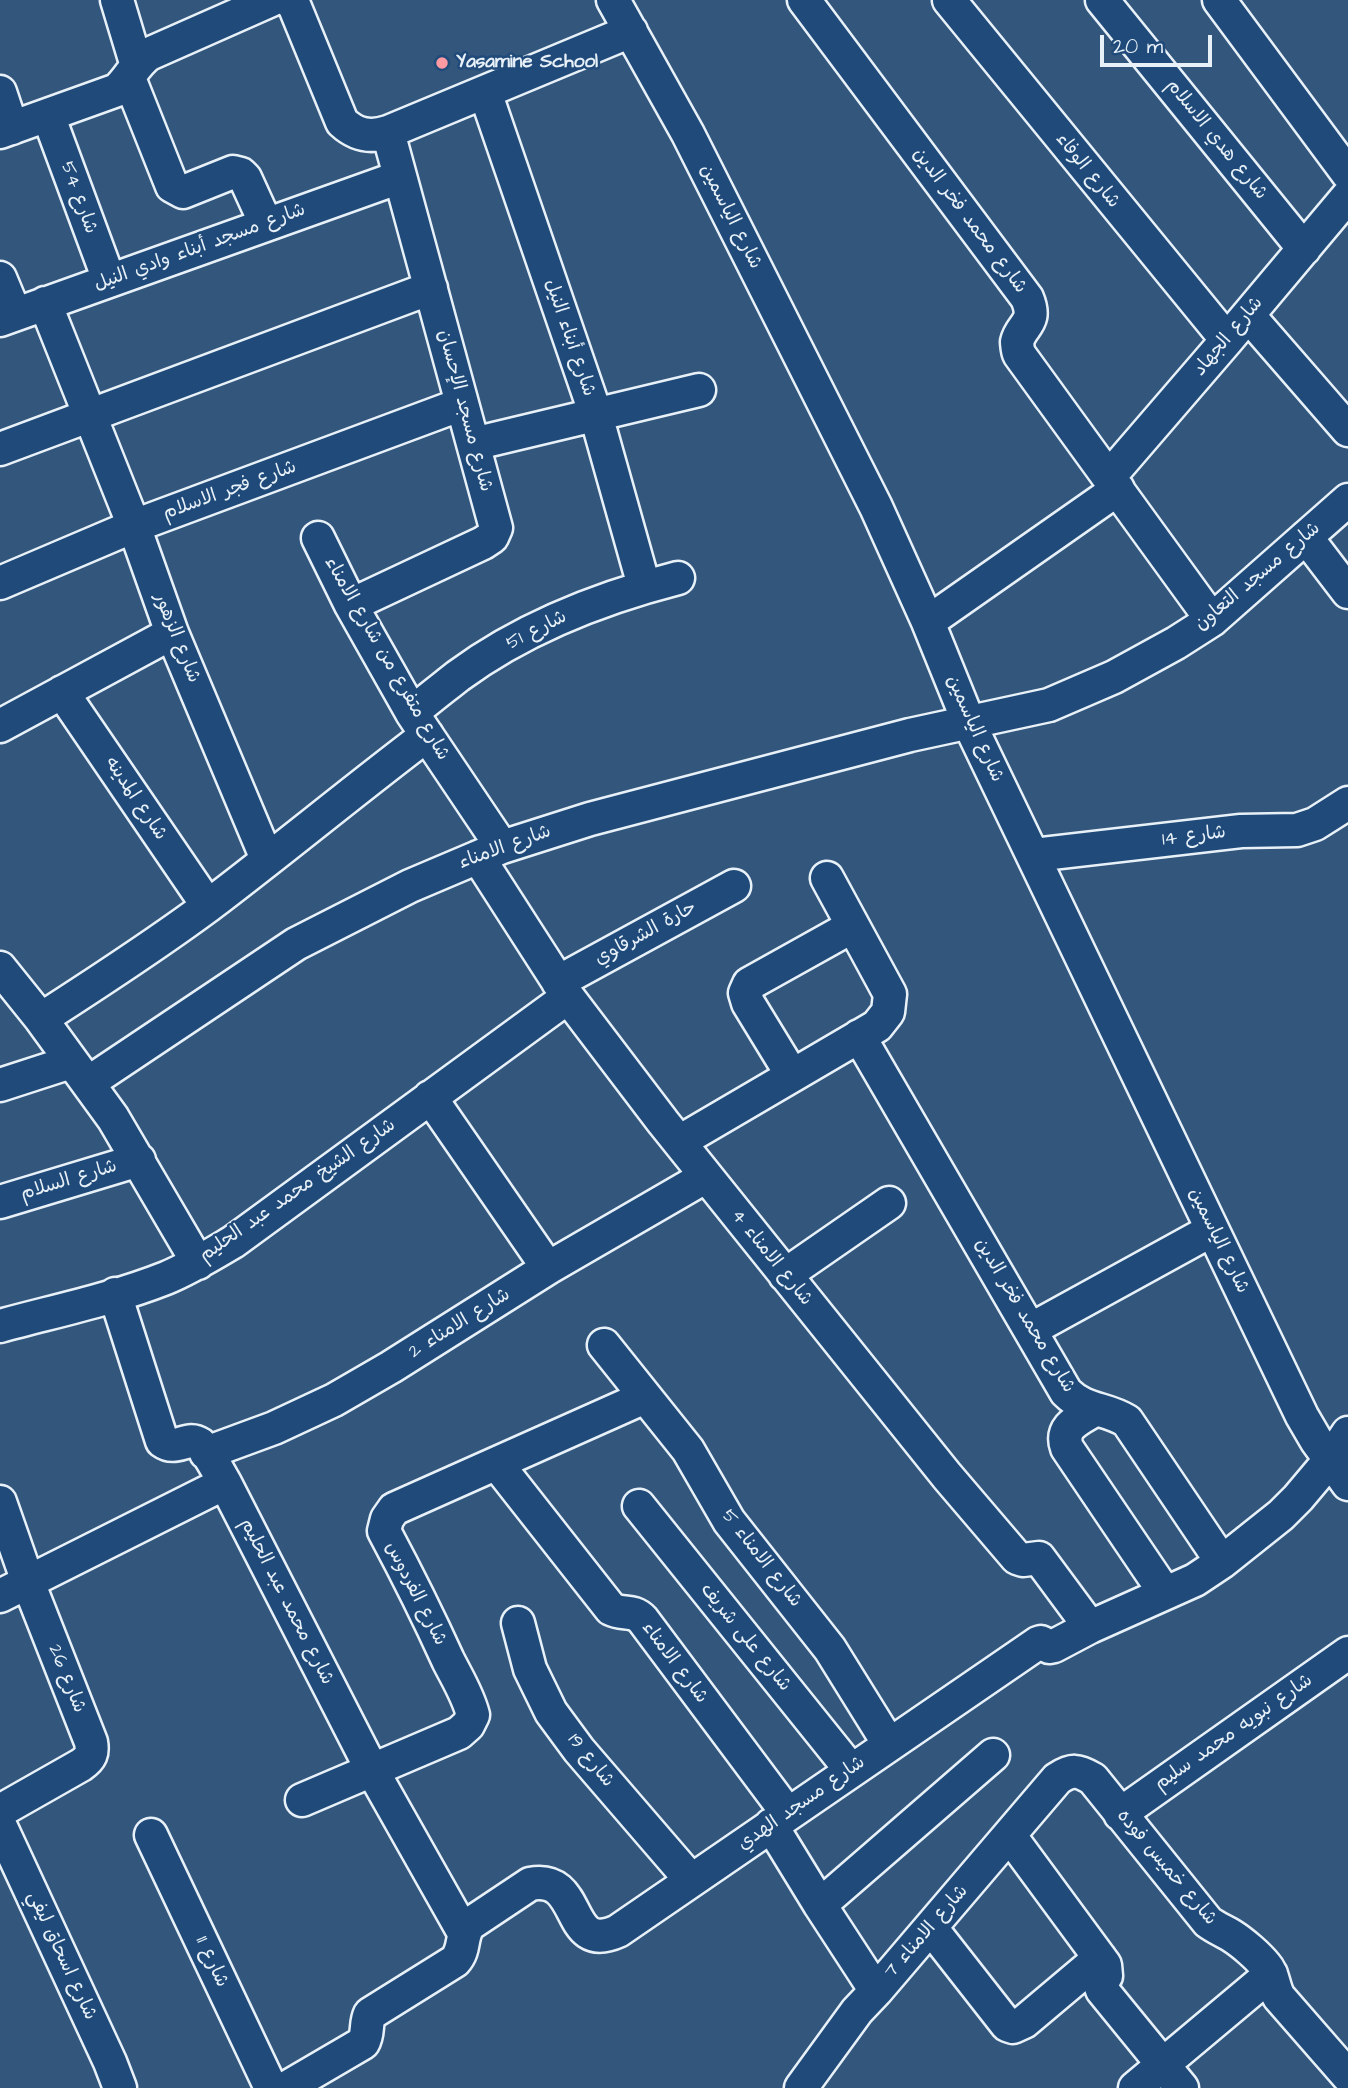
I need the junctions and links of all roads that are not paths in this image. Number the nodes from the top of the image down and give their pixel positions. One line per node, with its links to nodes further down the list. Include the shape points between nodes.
1 (117, 0): 9 (street)
2 (273, 0): 9 (street, via 149,54); 14 (street, via 294,5 342,122 367,136)
3 (613, 0): 8 (street, شارع الياسمين)
4 (804, 0): 34 (street, شارع محمد فخر الدين, via 1027,299 1031,317 1017,342 1019,354)
5 (949, 0): 26 (street, شارع الوفاء)
6 (1102, 0): 19 (street, شارع هدي الاسلام)
7 (1219, 0): 15 (street)
8 (631, 31): 11 (street); 45 (street, شارع الياسمين, via 688,134 876,507)
9 (133, 71): 12 (street, via 117,90); 18 (street, via 172,186 183,192 233,172 241,174)
10 (0, 92): 13 (street)
11 (485, 92): 14 (street); 29 (street, شارع أبناء النيل)
12 (48, 115): 13 (street); 21 (street, شارع 54)
13 (6, 130)
14 (388, 132): 16 (street, شارع مسجد الإحسان)
15 (1348, 174)
16 (400, 177): 18 (street, شارع مسجد أبناء وادي النيل); 22 (street, شارع مسجد الإحسان)
17 (1348, 195): 19 (street, شارع الجهاد)
18 (266, 224): 21 (street, شارع مسجد أبناء وادي النيل)
19 (1304, 249): 24 (street, شارع الجهاد)
20 (0, 278): 25 (street)
21 (109, 281): 23 (street, شارع مسجد أبناء وادي النيل)
22 (431, 288): 28 (street, شارع مسجد الإحسان); 30 (street)
23 (45, 303): 25 (street, شارع مسجد أبناء وادي النيل); 30 (street, شارع الزهور)
24 (1248, 315): 26 (street, شارع الجهاد); 31 (street)
25 (7, 317)
26 (1227, 340): 34 (street, شارع الجهاد)
27 (699, 390): 29 (street)
28 (462, 404): 32 (street, شارع مسجد الإحسان); 36 (street, شارع فجر الاسلام)
29 (596, 415): 32 (street); 41 (street, شارع أبناء النيل)
30 (90, 416): 33 (street); 36 (street, شارع الزهور)
31 (1348, 430)
32 (473, 444): 43 (street, شارع مسجد الإحسان, via 494,518 492,537)
33 (0, 449)
34 (1113, 483): 44 (street, شارع محمد فخر الدين); 45 (street, شارع الجهاد)
35 (1348, 500): 37 (street, شارع مسجد التعاون)
36 (134, 526): 40 (street, شارع فجر الاسلام); 46 (street, شارع الزهور)
37 (1306, 537): 42 (street); 44 (street, شارع مسجد التعاون)
38 (318, 538): 43 (street, شارع متفرع من شارع الامناء)
39 (678, 578): 41 (street, شارع 51)
40 (0, 583)
41 (644, 586): 49 (street, شارع 51, via 579,609 518,639 460,675)
42 (1348, 592)
43 (351, 605): 49 (street, شارع متفرع من شارع الامناء)
44 (1212, 620): 48 (street, شارع مسجد التعاون, via 1114,677 1049,705)
45 (928, 622): 48 (street, شارع الياسمين)
46 (172, 633): 47 (street); 54 (street, شارع الزهور)
47 (62, 692): 50 (street); 57 (street, شارع المدينه)
48 (969, 723): 52 (street, شارع الامناء, via 590,819); 53 (street, شارع الياسمين)
49 (419, 724): 52 (street, شارع متفرع من شارع الامناء); 54 (street, شارع 51)
50 (0, 726)
51 (1348, 803): 53 (street, شارع 14, via 1297,830 1241,831)
52 (490, 852): 60 (street, شارع الامناء 4); 63 (street, شارع الامناء, via 410,886 296,944)
53 (1034, 855): 72 (street, شارع الياسمين)
54 (267, 859): 57 (street, شارع 51)
55 (827, 878): 58 (street)
56 (734, 886): 60 (street, حارة الشرقاوي)
57 (208, 906): 61 (street, شارع 51)
58 (853, 926): 62 (street, via 890,994 888,1012 877,1026); 64 (street, via 749,984 745,993)
59 (0, 968): 61 (street)
60 (563, 990): 66 (street, شارع الشيخ محمد عبد الحليم); 67 (street, شارع الامناء 4)
61 (41, 1019): 63 (street)
62 (859, 1036): 64 (street); 78 (street, شارع محمد فخر الدين)
63 (80, 1072): 65 (street, شارع الامناء); 68 (street)
64 (792, 1075): 67 (street)
65 (0, 1085)
66 (430, 1097): 73 (street, شارع الشيخ محمد عبد الحليم); 74 (street)
67 (679, 1142): 69 (street, شارع الامناء 4)
68 (139, 1160): 70 (street, شارع السلام); 73 (street)
69 (705, 1177): 74 (street, شارع الامناء 2); 75 (street, شارع الامناء 4)
70 (0, 1202)
71 (889, 1203): 75 (street)
72 (1212, 1230): 78 (street); 85 (street, شارع الياسمين, via 1302,1416)
73 (198, 1263): 76 (street, شارع الشيخ محمد عبد الحليم)
74 (548, 1268): 83 (street, شارع الامناء 2, via 334,1400)
75 (785, 1275): 93 (street, شارع الامناء 4, via 1017,1558 1039,1558)
76 (115, 1294): 77 (street, شارع الشيخ محمد عبد الحليم); 83 (street, via 162,1441 174,1446 195,1442)
77 (0, 1326)
78 (1030, 1330): 81 (street, شارع محمد فخر الدين, via 1066,1392)
79 (604, 1345): 80 (street, شارع الامناء 5)
80 (645, 1397): 84 (street, شارع الفردوس); 95 (street, شارع الامناء 5, via 697,1462 729,1521 830,1649)
81 (1096, 1409): 89 (street, شارع محمد فخر الدين, via 1127,1421); 91 (street, via 1071,1424 1064,1440 1066,1448)
82 (1348, 1433): 85 (street, شارع مسجد الهدي)
83 (206, 1453): 86 (street, شارع محمد عبد الحليم)
84 (497, 1464): 97 (street, شارع الفردوس, via 394,1509 387,1519 383,1531 473,1715 458,1734); 103 (street, شارع الامناء, via 611,1609 634,1612 643,1619)
85 (1339, 1472): 89 (street, شارع مسجد الهدي, via 1298,1498)
86 (225, 1483): 90 (street); 97 (street, شارع محمد عبد الحليم)
87 (0, 1502): 90 (street, شارع 26)
88 (639, 1506): 98 (street, شارع على شريف)
89 (1222, 1562): 91 (street, شارع مسجد الهدي)
90 (14, 1589): 101 (street, شارع 26, via 93,1751 89,1760)
91 (1165, 1592): 93 (street, شارع مسجد الهدي)
92 (518, 1623): 107 (street, شارع 19, via 530,1669 551,1712)
93 (1090, 1627): 95 (street, شارع مسجد الهدي, via 1054,1646 1038,1643)
94 (1348, 1653): 102 (street, شارع نبويه محمد سليم)
95 (889, 1744): 98 (street, شارع مسجد الهدي)
96 (993, 1755): 108 (street)
97 (372, 1770): 100 (street, شارع الفردوس); 110 (street, شارع محمد عبد الحليم)
98 (850, 1770): 103 (street, شارع مسجد الهدي)
99 (1058, 1779): 102 (street, شارع خميس فوده, via 1068,1772 1082,1772); 106 (street, شارع الامناء 7)
100 (302, 1800)
101 (0, 1811)
102 (1120, 1814): 112 (street, شارع خميس فوده, via 1208,1922 1233,1936)
103 (779, 1819): 107 (street, شارع مسجد الهدي); 108 (street, شارع الامناء)
104 (0, 1825): 116 (street, شارع اسحاق ليفي)
105 (151, 1835): 117 (street, شارع 11)
106 (1010, 1836): 109 (street, شارع الامناء 7); 111 (street)
107 (691, 1880): 110 (street, شارع مسجد الهدي, via 607,1936 594,1936 583,1929 562,1890 541,1881 470,1924)
108 (820, 1905): 113 (street, شارع الامناء)
109 (931, 1928): 111 (street, via 1013,2027); 113 (street, شارع الامناء 7)
110 (464, 1933): 118 (street, شارع مسجد الهدي, via 455,1961 370,2014 363,2043)
111 (1101, 1958): 115 (street, via 1107,1970 1102,1990)
112 (1271, 1974): 114 (street, شارع خميس فوده, via 1279,1997); 115 (street)
113 (876, 1991): 119 (street, شارع الامناء 7)
114 (1348, 2076)
115 (1172, 2077): 120 (street)
116 (120, 2088)
117 (271, 2088)
118 (286, 2088)
119 (801, 2088)
120 (1135, 2088)

